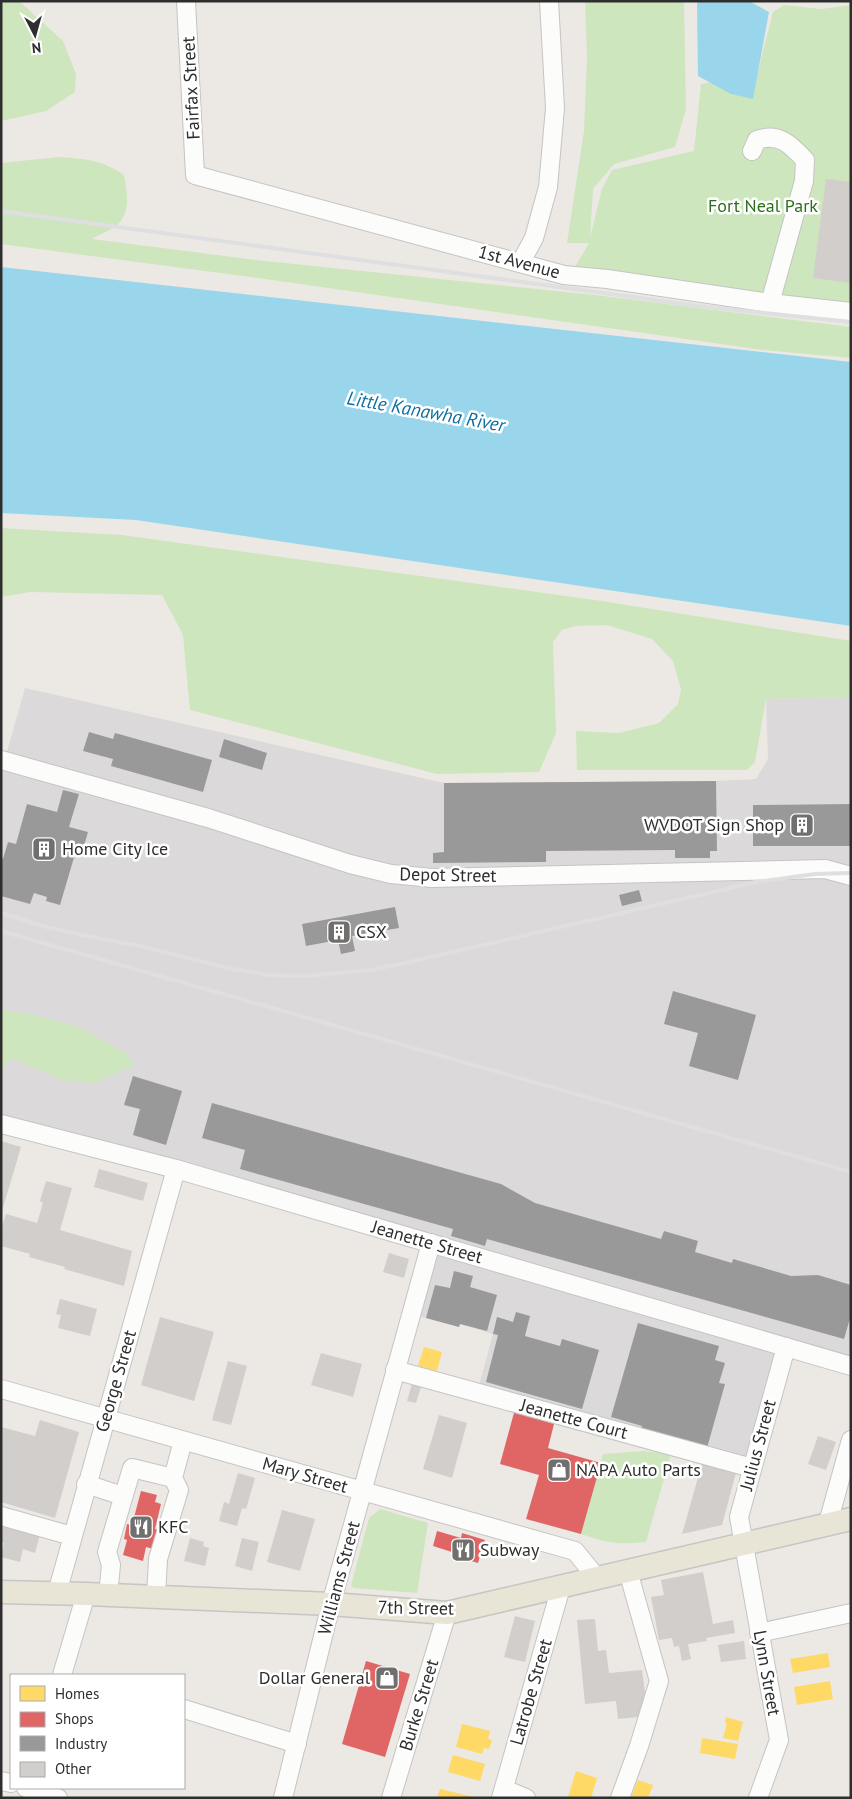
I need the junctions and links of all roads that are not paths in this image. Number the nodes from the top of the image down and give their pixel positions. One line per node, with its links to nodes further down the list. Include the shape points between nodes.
1 (186, 1): 4 (street, Fairfax Street)
2 (549, 1): 5 (street, via 555,108 548,187 534,238)
3 (752, 151): 6 (street, via 757,140 765,137 788,142 805,160 804,181)
4 (195, 175): 5 (street, 1st Avenue)
5 (521, 262): 6 (street, 1st Avenue, via 564,275)
6 (770, 303): 7 (street, 1st Avenue)
7 (851, 312)
8 (1, 760): 9 (street, Depot Street, via 391,874 432,878 825,869)
9 (851, 876)
10 (1, 1124): 11 (street, Jeanette Street)
11 (176, 1169): 12 (street, Jeanette Street); 17 (street, George Street)
12 (431, 1243): 13 (street, Jeanette Street); 15 (street, Williams Street)
13 (786, 1347): 14 (street, Jeanette Street); 20 (street, Julius Street)
14 (851, 1366)
15 (395, 1370): 20 (street, Jeanette Court); 23 (street, Williams Street)
16 (1, 1389): 17 (street, Mary Street)
17 (105, 1419): 19 (street, Mary Street); 22 (street, George Street)
18 (851, 1440): 27 (street)
19 (183, 1441): 21 (street); 23 (street, Mary Street)
20 (752, 1468): 31 (street, Julius Street, via 739,1517)
21 (173, 1478): 24 (street, via 132,1468); 30 (street, via 179,1490)
22 (86, 1484): 24 (street); 28 (street, George Street)
23 (362, 1491): 33 (street, Mary Street, via 575,1551); 39 (street, Williams Street)
24 (123, 1496): 29 (street)
25 (1, 1516): 28 (street)
26 (851, 1518): 27 (main road, 7th Street)
27 (828, 1523): 31 (main road, 7th Street)
28 (72, 1536): 36 (street, George Street)
29 (110, 1539): 30 (street, via 117,1537 132,1488 137,1482 144,1481 166,1486 171,1494 160,1537); 37 (street, via 107,1552 111,1565)
30 (164, 1543): 38 (street, via 158,1560)
31 (743, 1545): 32 (main road, 7th Street); 42 (street, Lynn Street)
32 (628, 1571): 33 (main road, 7th Street); 52 (street, via 659,1681)
33 (597, 1578): 34 (main road, 7th Street)
34 (561, 1587): 40 (main road, 7th Street); 47 (street, Latrobe Street)
35 (1, 1592): 36 (main road, 7th Street)
36 (57, 1593): 37 (main road, 7th Street)
37 (97, 1594): 38 (main road, 7th Street); 43 (street)
38 (156, 1597): 39 (main road, 7th Street)
39 (331, 1604): 40 (main road, 7th Street); 45 (street, Williams Street)
40 (447, 1613): 50 (street, Burke Street)
41 (850, 1619): 42 (street)
42 (759, 1633): 53 (street, Lynn Street, via 779,1740)
43 (63, 1674)
44 (185, 1709): 45 (street)
45 (297, 1744): 49 (street, Williams Street)
46 (30, 1789): 48 (street)
47 (503, 1793): 51 (street)
48 (58, 1798)
49 (283, 1798)
50 (391, 1798)
51 (526, 1798)
52 (620, 1798)
53 (758, 1798)

